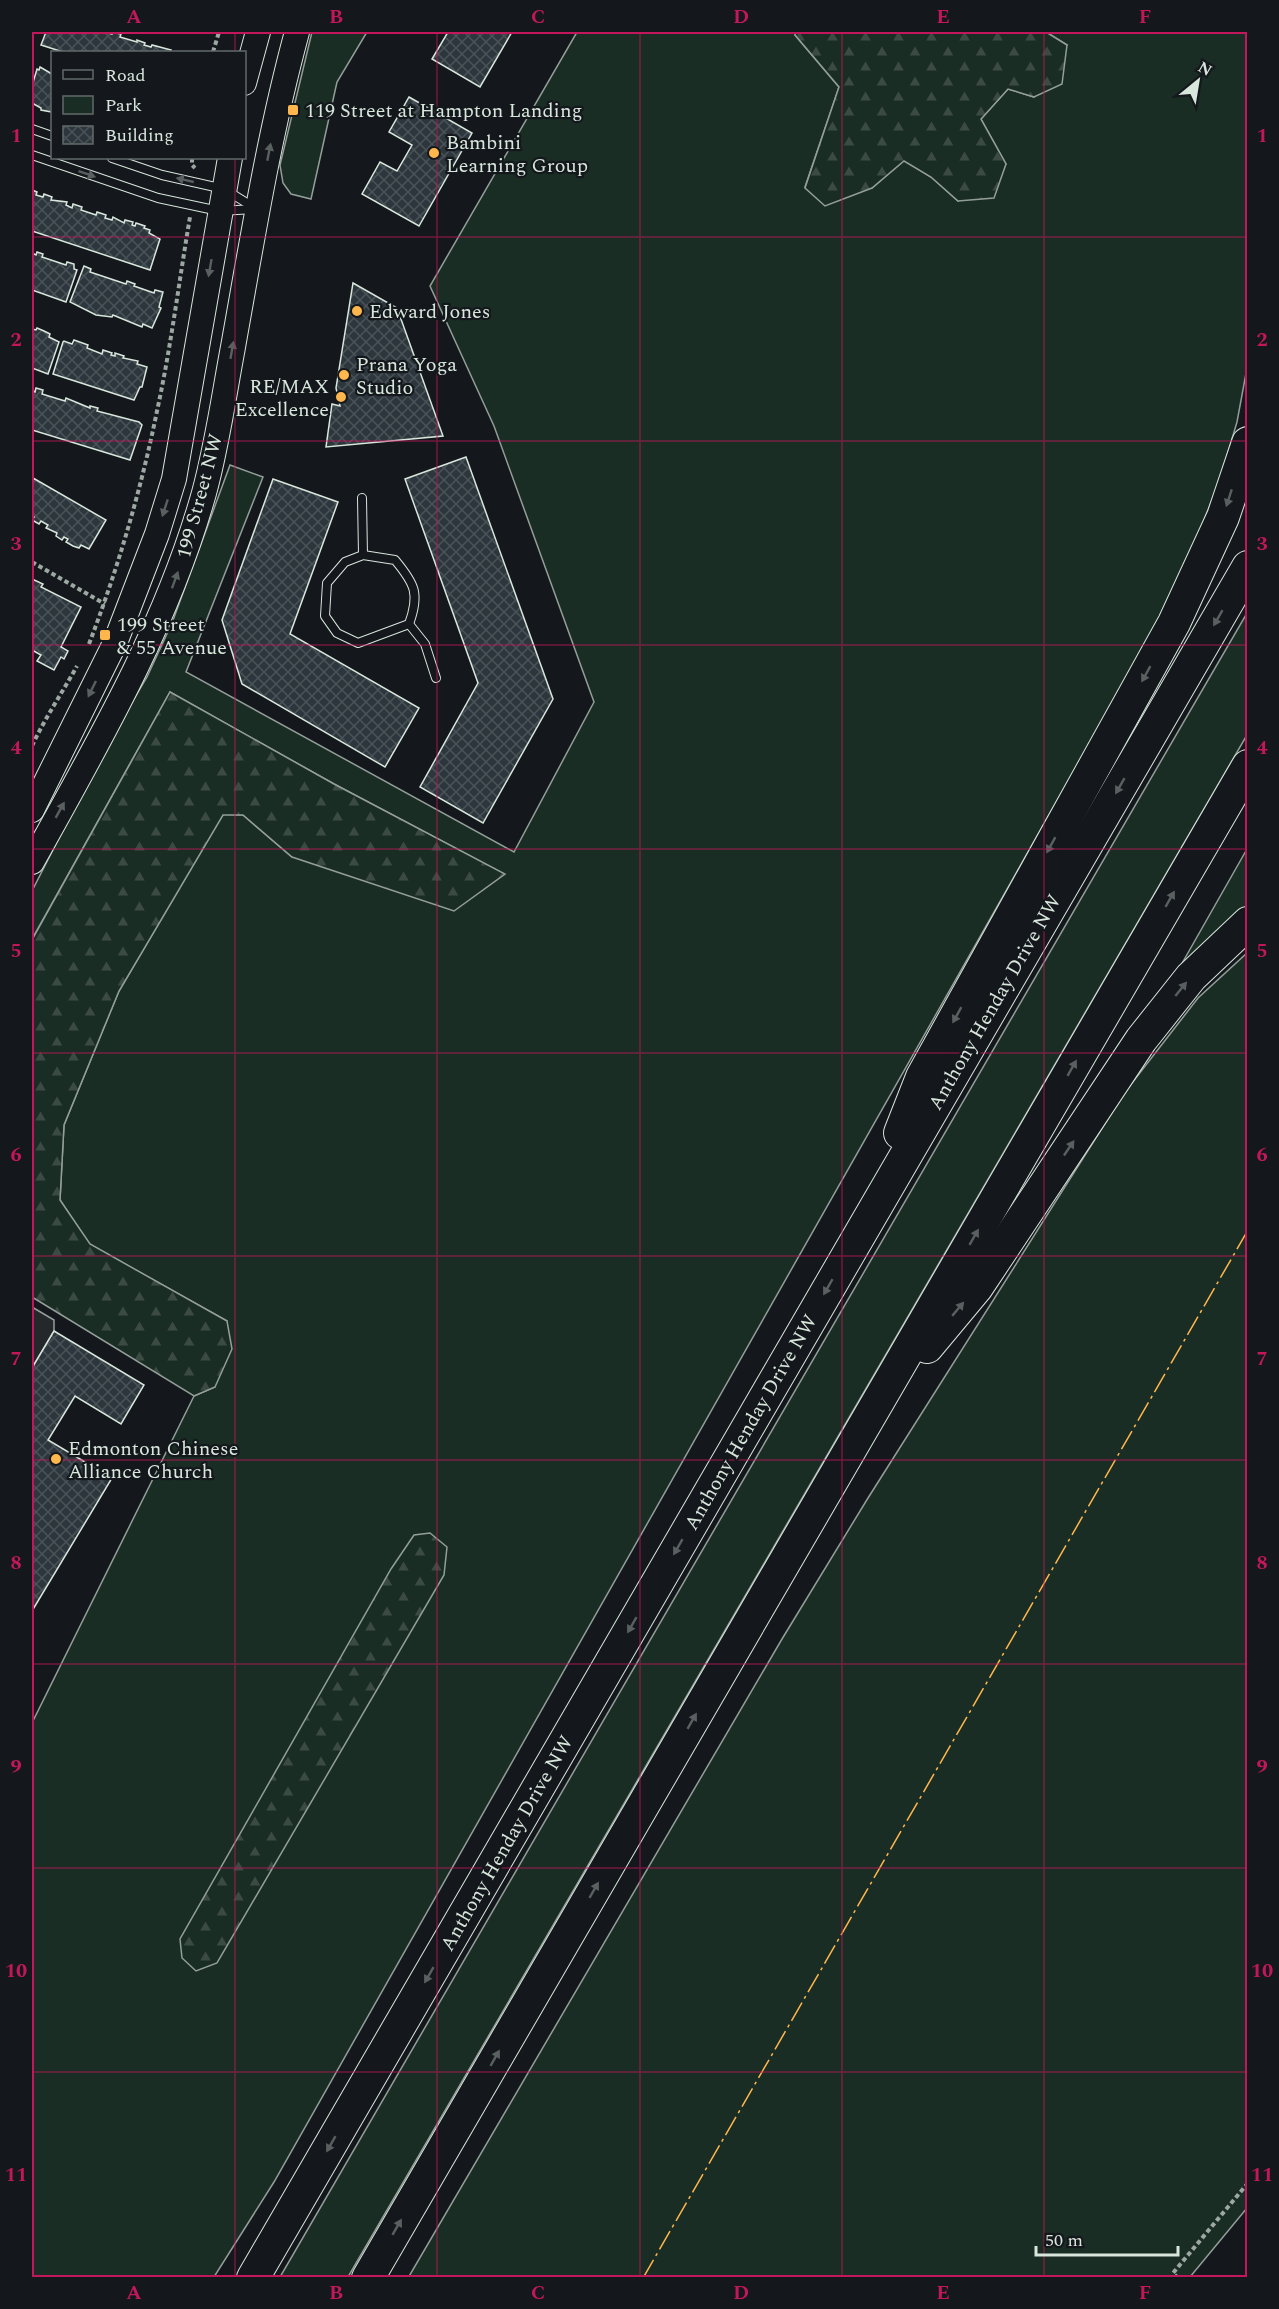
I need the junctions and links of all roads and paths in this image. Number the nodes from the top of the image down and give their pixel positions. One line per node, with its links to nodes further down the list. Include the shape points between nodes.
1 (219, 32): 4 (path)
2 (258, 32): 5 (main road)
3 (297, 32): 13 (main road, 199 Street NW, one-way to 3)
4 (213, 51)
5 (246, 75)
6 (32, 129): 7 (lane)
7 (51, 136)
8 (32, 154): 12 (lane, one-way to 12, via 158,198)
9 (115, 159): 11 (lane, one-way to 9)
10 (230, 159): 11 (main road, 199 Street NW)
11 (222, 200): 12 (lane); 13 (lane); 13 (lane); 26 (main road, 199 Street NW, one-way to 26, via 171,490 115,643)
12 (192, 205): 19 (path, via 157,410 130,523)
13 (258, 209): 27 (main road, 199 Street NW, one-way to 13, via 140,662 188,543 221,414)
14 (1248, 443): 29 (highway, one-way to 29, via 1223,517 1174,623 922,1077)
15 (362, 498): 16 (lane)
16 (363, 555): 20 (lane, via 394,560 408,576 415,590); 20 (lane, via 345,562 327,583 325,616 337,633 358,644)
17 (32, 562): 19 (path)
18 (1248, 567): 29 (highway, Anthony Henday Drive NW, one-way to 29)
19 (105, 604): 21 (path)
20 (409, 624): 23 (lane, via 425,644)
21 (87, 650)
22 (82, 658): 24 (path, via 49,710)
23 (436, 678)
24 (32, 746)
25 (1248, 766): 30 (highway, one-way to 25)
26 (32, 810)
27 (32, 861)
28 (1248, 922): 30 (highway, one-way to 28, via 977,1287 1141,1040 1191,977)
29 (858, 1237): 32 (highway, Anthony Henday Drive NW, one-way to 32)
30 (868, 1419): 33 (highway, one-way to 30)
31 (1248, 2183): 34 (path, via 1173,2274)
32 (253, 2277)
33 (368, 2277)
34 (1178, 2277)

